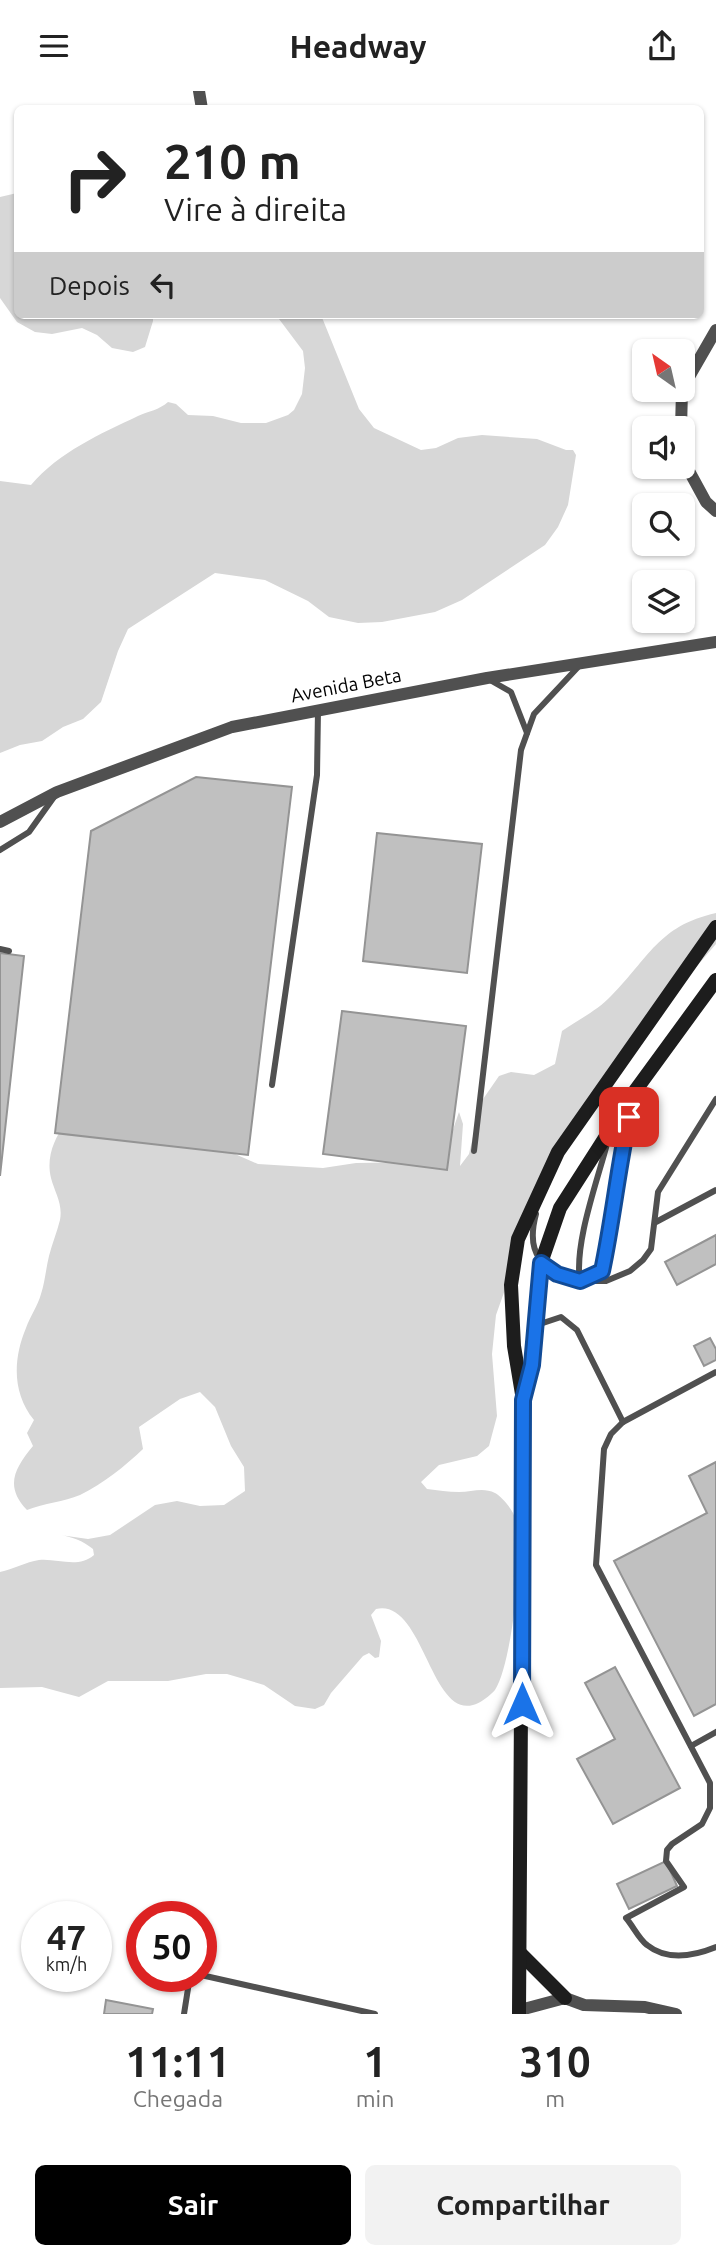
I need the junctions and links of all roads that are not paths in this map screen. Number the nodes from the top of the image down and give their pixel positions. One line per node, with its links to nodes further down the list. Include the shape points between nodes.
1 (716, 330): 2 (street)
2 (695, 366)
3 (693, 479): 4 (street)
4 (716, 511)
5 (716, 642): 6 (street, Avenida Beta)
6 (582, 662): 7 (street, Avenida Beta); 9 (lane, via 534,714)
7 (487, 678): 8 (street, Avenida Beta); 9 (lane, via 511,692)
8 (318, 710): 10 (street, Avenida Beta, via 232,727); 17 (lane, via 317,775)
9 (527, 733): 21 (lane, via 521,750)
10 (57, 792): 11 (street, Avenida Beta); 12 (lane, via 29,832)
11 (0, 822)
12 (0, 850)
13 (716, 926): 22 (main road, via 580,1119)
14 (0, 949): 15 (lane)
15 (9, 951)
16 (716, 980): 18 (main road)
17 (271, 1085)
18 (635, 1091): 20 (main road); 26 (lane, via 617,1169 602,1271)
19 (716, 1100): 24 (lane, via 659,1192)
20 (612, 1125): 25 (main road, via 560,1208); 26 (lane, via 584,1229)
21 (474, 1151)
22 (544, 1182): 25 (lane, via 532,1227); 29 (main road, via 518,1239 511,1285)
23 (716, 1189): 24 (lane)
24 (656, 1222): 26 (lane, via 651,1249 630,1271 606,1281)
25 (541, 1263): 26 (lane); 27 (main road)
26 (580, 1281)
27 (534, 1326): 29 (main road, via 532,1365); 30 (lane, via 561,1317 577,1330)
28 (716, 1372): 30 (lane)
29 (523, 1400): 35 (main road)
30 (623, 1422): 32 (lane, via 604,1450 596,1565)
31 (716, 1732): 32 (lane)
32 (691, 1746): 33 (lane)
33 (713, 1785): 34 (lane, via 702,1824 667,1850 666,1861 684,1887 626,1918 646,1944 664,1953 698,1955)
34 (716, 1947)
35 (521, 1954): 38 (main road); 41 (main road)
36 (217, 1979): 43 (lane)
37 (187, 1992): 42 (lane)
38 (565, 1998): 39 (street); 41 (street)
39 (588, 2010): 40 (street)
40 (642, 2011): 44 (street)
41 (520, 2012)
42 (184, 2014)
43 (374, 2014)
44 (676, 2014)

